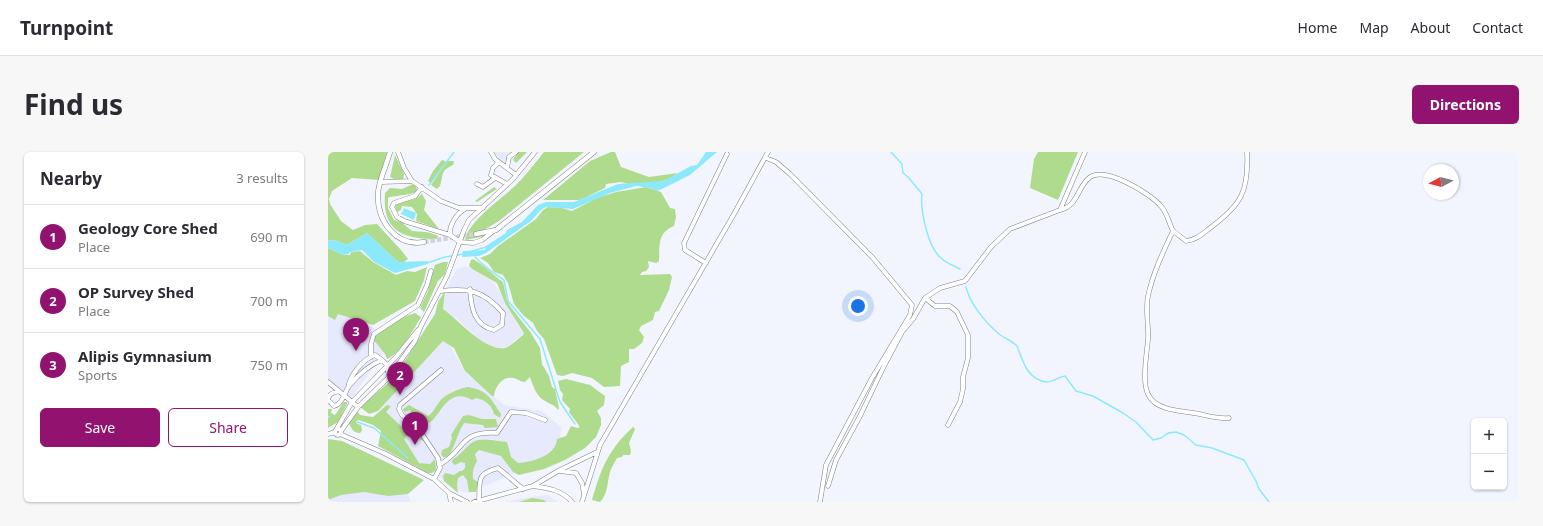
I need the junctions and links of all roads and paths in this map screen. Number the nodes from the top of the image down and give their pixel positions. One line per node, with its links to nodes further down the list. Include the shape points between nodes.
1 (390, 152): 17 (street)
2 (398, 152): 16 (street)
3 (491, 152): 12 (street)
4 (516, 152): 13 (street, via 509,157)
5 (535, 152): 14 (street)
6 (594, 152): 24 (street)
7 (768, 152): 11 (street)
8 (1085, 152): 23 (street)
9 (1247, 152): 25 (street, via 1248,168 1244,190 1229,214 1194,240 1186,241)
10 (727, 154): 30 (street, via 684,243 685,250)
11 (766, 158): 30 (street); 69 (street, via 776,162 873,258 912,306 910,315 872,378 826,465)
12 (499, 162): 13 (street); 15 (street, via 491,175)
13 (507, 168): 14 (street)
14 (516, 175): 19 (street)
15 (495, 178): 18 (street, via 482,187); 19 (street)
16 (412, 181): 17 (street); 20 (street)
17 (381, 182): 28 (street, via 378,193 384,224 401,240 416,244)
18 (477, 184)
19 (507, 184): 22 (street)
20 (422, 187): 21 (street, via 452,206); 27 (street, via 415,196 394,203 394,212 397,217 409,223)
21 (469, 208): 22 (street); 27 (street, via 456,216)
22 (483, 208): 29 (street, via 469,220)
23 (1060, 210): 25 (street, via 1068,209 1089,178 1096,174 1108,175 1127,183 1158,203 1166,211); 34 (street, via 1010,229 991,247 965,281 940,288)
24 (496, 230): 26 (street); 29 (street, via 482,240)
25 (1173, 231): 49 (street, via 1159,260 1148,298 1145,366 1147,392 1154,403 1178,412)
26 (476, 234)
27 (450, 235): 29 (street)
28 (424, 242)
29 (460, 242): 33 (street)
30 (706, 263): 54 (street)
31 (431, 271): 36 (street, via 418,305 374,334)
32 (470, 290): 32 (street, via 492,301 503,313 502,325 494,330 487,328 476,318 472,309); 33 (street)
33 (440, 291): 35 (street)
34 (925, 298): 51 (street, via 935,306 950,306 958,312 968,334 968,358 963,389 960,402); 59 (street, via 914,319 902,332 884,366 836,460)
35 (421, 326): 38 (street); 42 (street, via 416,341)
36 (370, 357): 37 (street, via 375,355); 39 (street)
37 (382, 360): 38 (street); 40 (street)
38 (387, 365): 42 (street); 47 (street)
39 (360, 367): 40 (street); 44 (street, via 349,382)
40 (369, 367): 44 (street)
41 (441, 370): 55 (street, via 400,405 399,409 430,444)
42 (389, 377): 48 (street)
43 (328, 382): 45 (street)
44 (348, 388): 46 (street)
45 (339, 391): 46 (street); 46 (street, via 330,395 328,400 331,404 336,406)
46 (345, 396): 47 (street)
47 (352, 402): 48 (street); 52 (street)
48 (358, 407): 52 (street)
49 (1229, 418)
50 (545, 420): 55 (street, via 526,413 511,412 497,433 480,433 468,438 447,461)
51 (948, 425)
52 (338, 432): 53 (street); 57 (street)
53 (328, 434)
54 (597, 452): 56 (street); 62 (street)
55 (439, 465): 57 (street)
56 (558, 471): 58 (street); 62 (street, via 576,473 582,483)
57 (434, 479): 61 (street)
58 (533, 486): 60 (street); 67 (street, via 557,491 566,495)
59 (828, 486)
60 (523, 489): 63 (street); 63 (street, via 498,468 486,471 480,478)
61 (448, 492): 64 (street); 65 (street)
62 (584, 495): 68 (street)
63 (479, 501): 66 (street)
64 (451, 502)
65 (467, 502)
66 (474, 502)
67 (572, 502)
68 (582, 502)
69 (820, 502)

